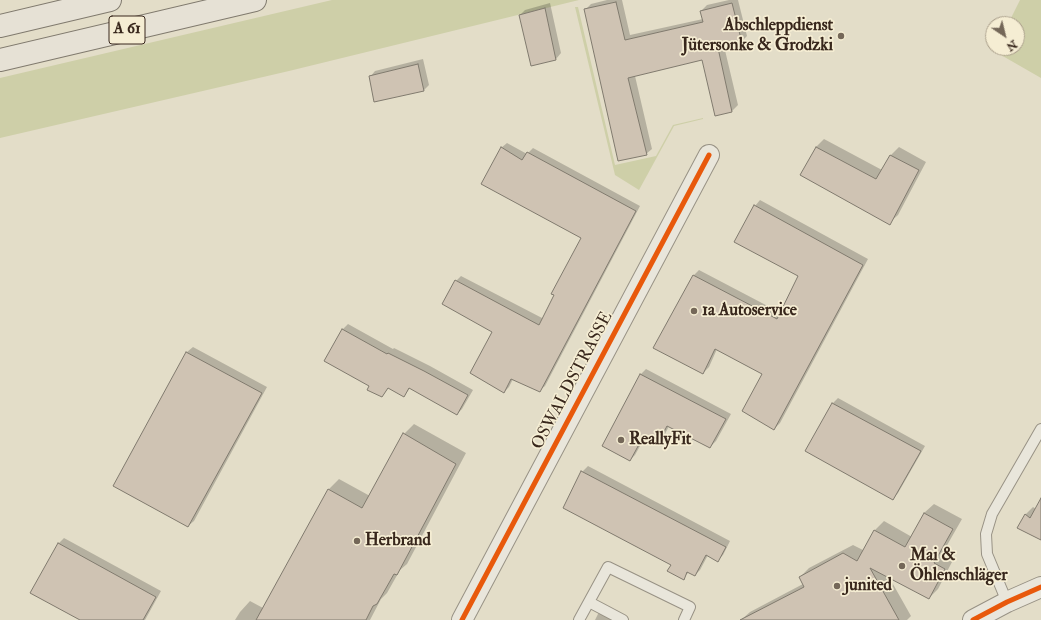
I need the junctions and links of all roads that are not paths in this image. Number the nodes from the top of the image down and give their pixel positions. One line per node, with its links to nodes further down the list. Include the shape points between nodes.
1 (110, 0): 3 (highway, A 61)
2 (255, 0): 4 (highway, A 61)
3 (0, 26)
4 (0, 60)
5 (708, 155): 10 (street, OSWALDSTRASSE)
6 (1041, 429): 9 (lane, via 992,514 986,534 987,554)
7 (1041, 587): 9 (street)
8 (589, 602): 11 (lane); 12 (lane); 13 (lane, via 608,566 690,607)
9 (1007, 602): 14 (street)
10 (467, 618)
11 (579, 620)
12 (623, 620)
13 (684, 620)
14 (973, 620)

